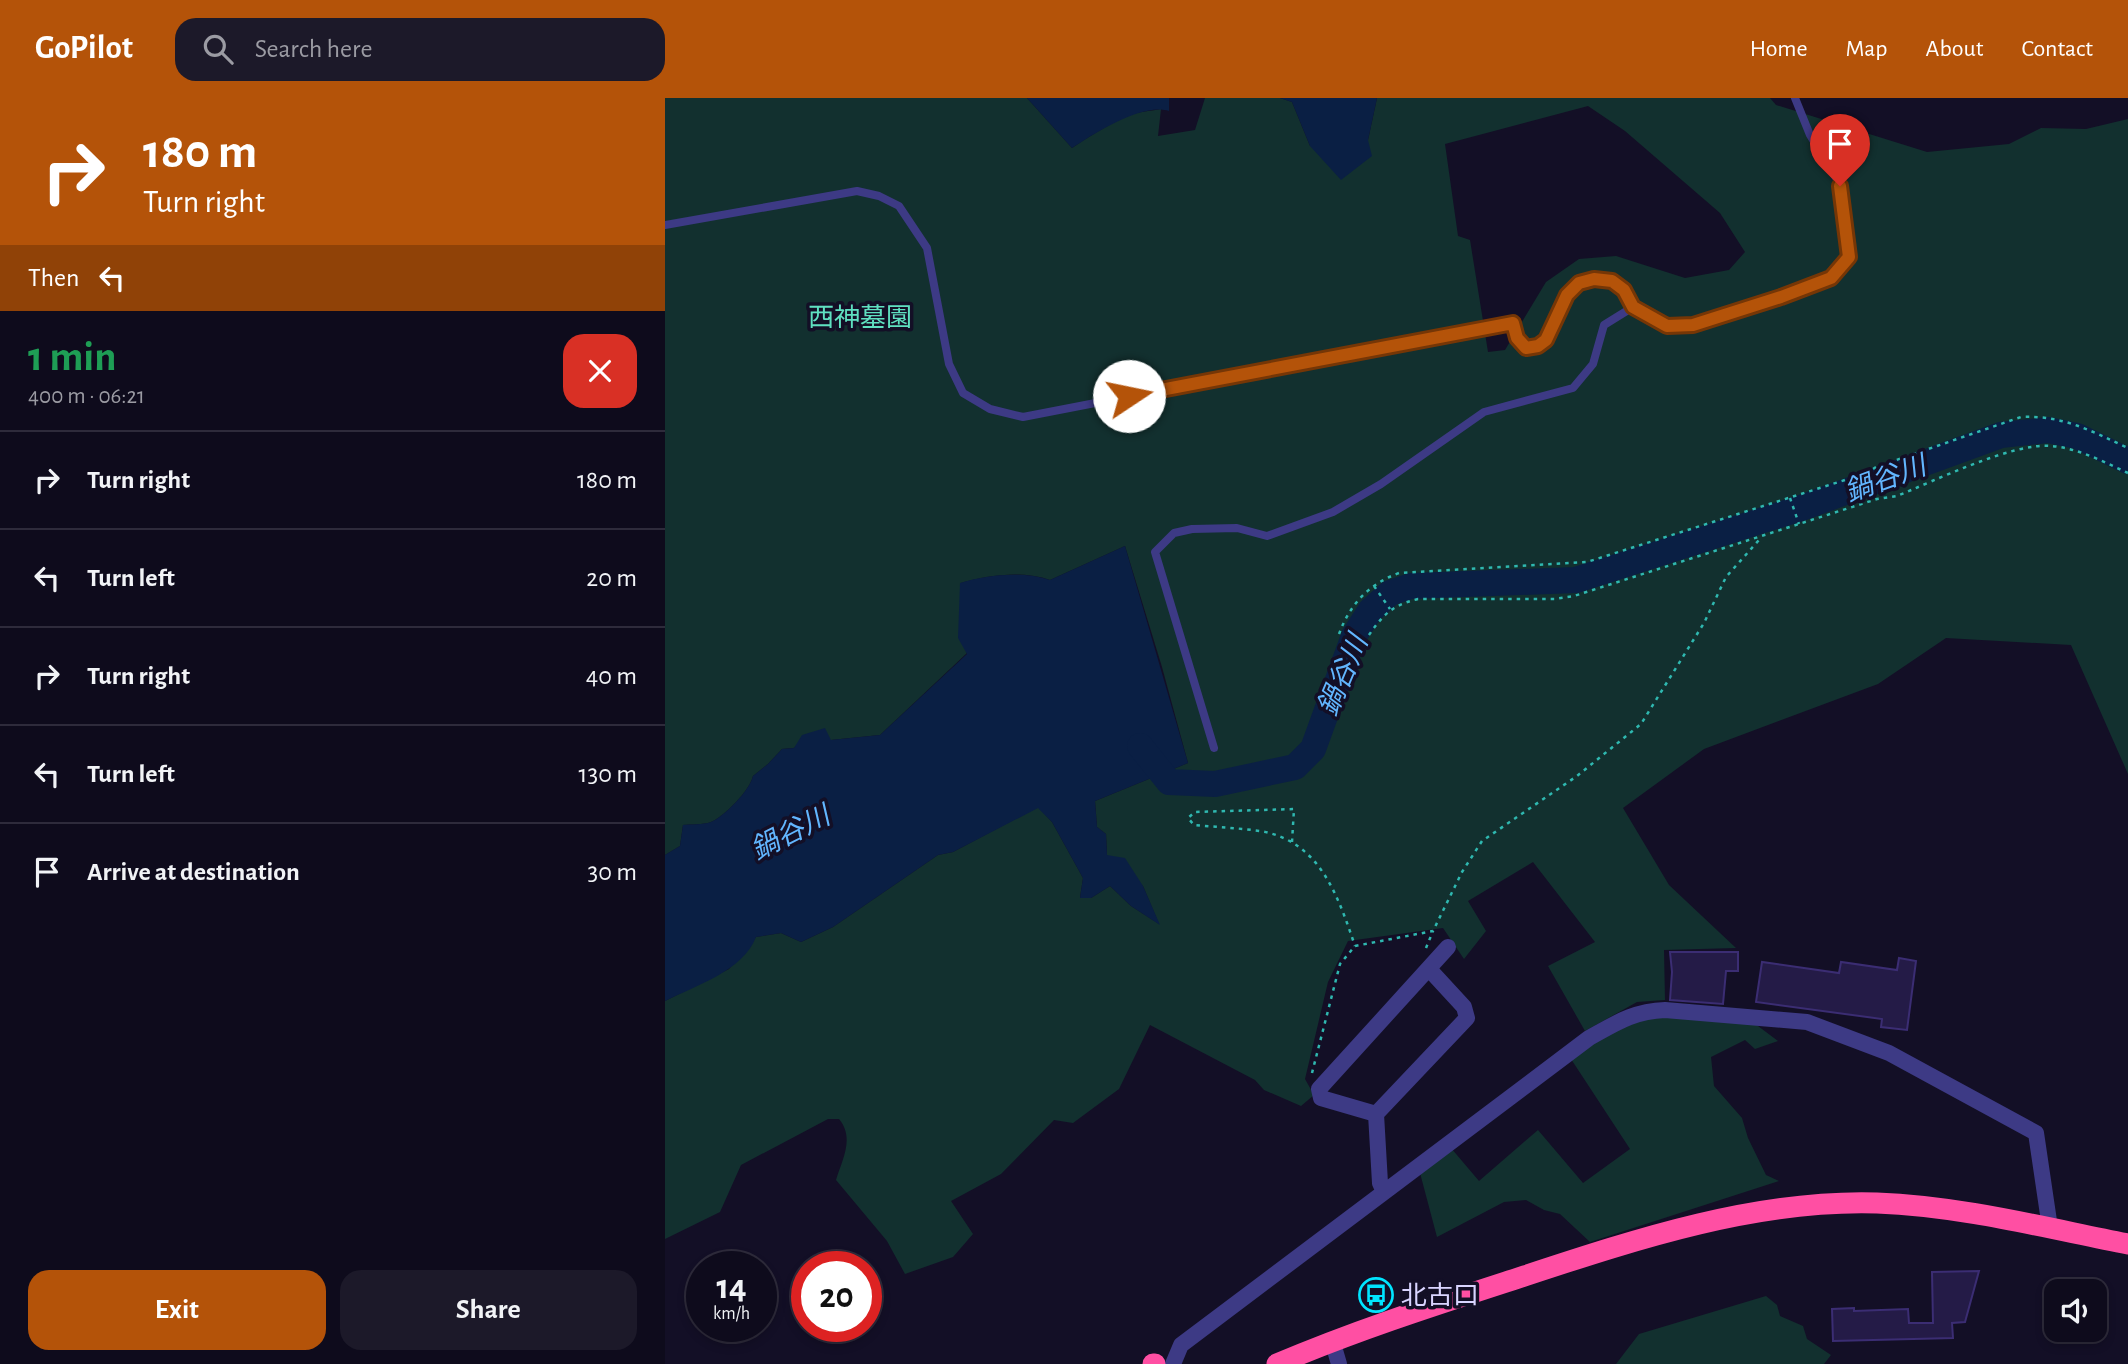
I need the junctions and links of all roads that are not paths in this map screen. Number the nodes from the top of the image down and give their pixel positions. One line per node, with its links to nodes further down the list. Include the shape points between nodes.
1 (1795, 98): 3 (lane, via 1840,186 1849,257 1831,278 1693,325 1667,326)
2 (665, 225): 3 (lane, via 857,191 879,195 899,206 927,248 949,364 964,393 991,409 1023,417 1513,323 1526,348 1538,346 1546,340 1567,295 1579,283 1594,279 1612,281 1624,290)
3 (1633, 307): 4 (lane, via 1604,325 1593,364 1573,388 1484,412 1333,512 1267,536 1237,528 1174,533 1155,552)
4 (1214, 748)
5 (1448, 947): 6 (street)
6 (1429, 969): 7 (street, via 1464,1007 1467,1018); 7 (street, via 1319,1089 1321,1098)
7 (1375, 1114): 8 (street)
8 (1384, 1192): 9 (street, via 1589,1038 1644,1011 1665,1010 1807,1021 1889,1054 2036,1133); 12 (street, via 1181,1345)
9 (2049, 1228): 10 (highway); 11 (highway, via 1878,1203 1769,1209 1619,1245)
10 (2128, 1244)
11 (1332, 1340): 13 (highway); 14 (street)
12 (1173, 1364)
13 (1277, 1364)
14 (1339, 1364)

